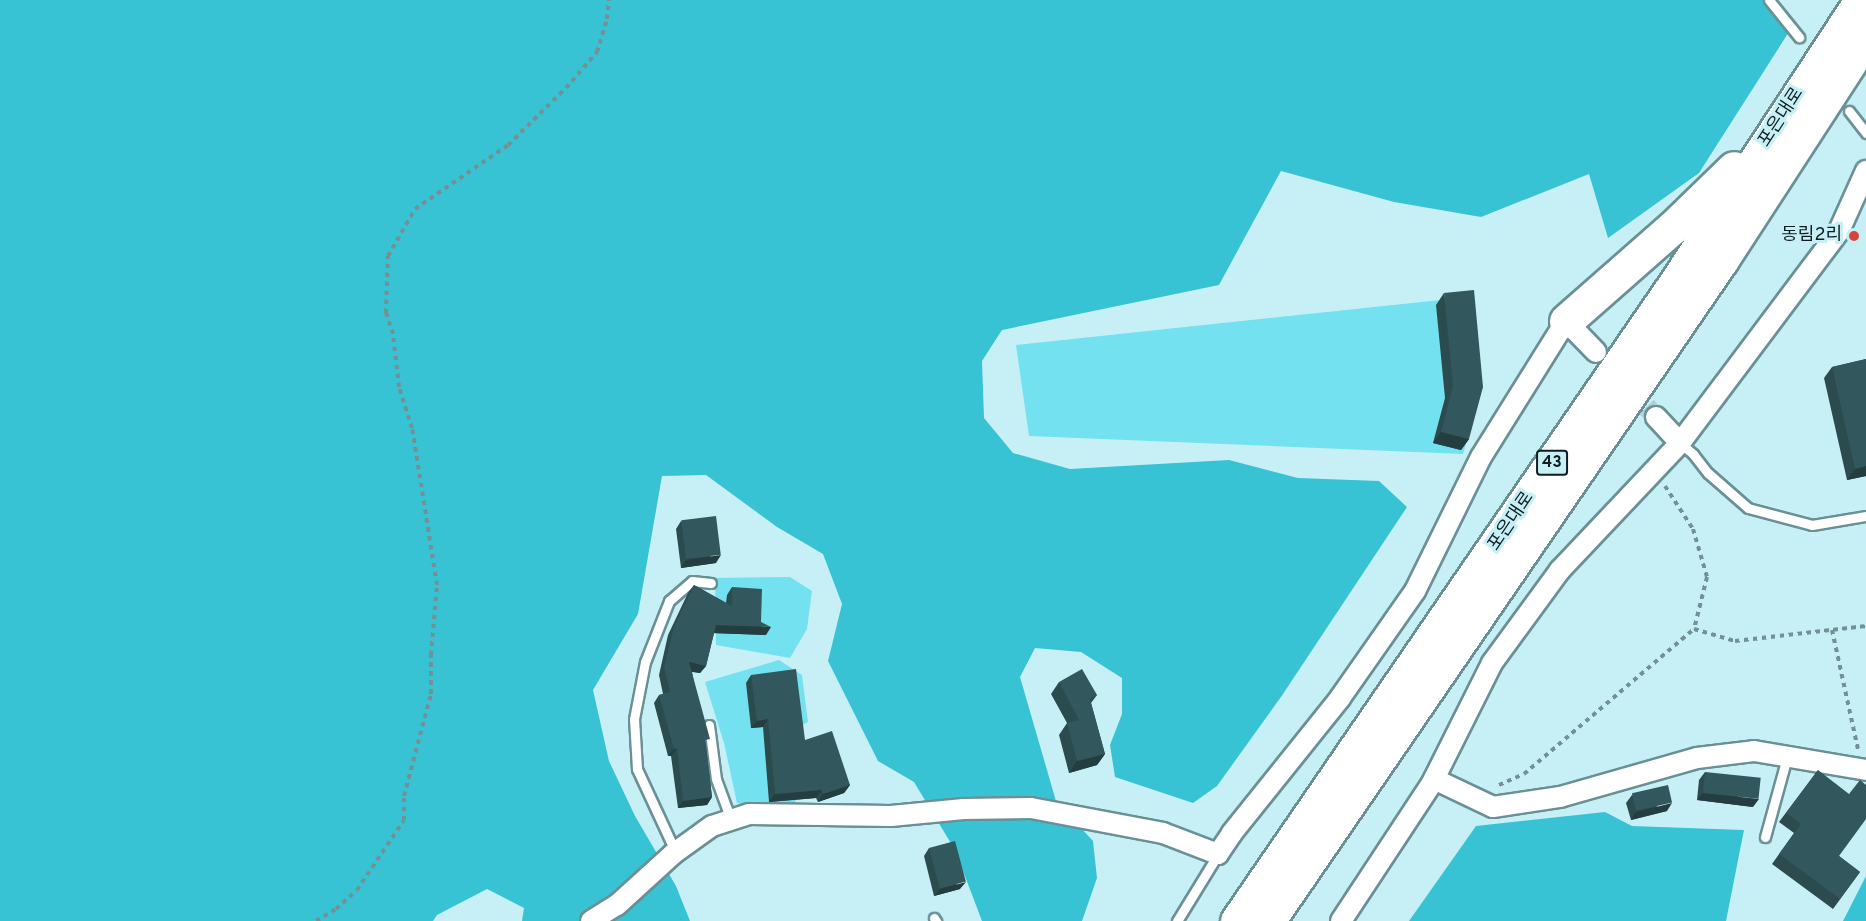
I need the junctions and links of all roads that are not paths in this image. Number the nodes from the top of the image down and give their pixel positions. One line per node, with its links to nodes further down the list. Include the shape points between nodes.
1 (1769, 0): 3 (lane)
2 (1861, 0): 5 (highway, 포은대로 / 43)
3 (1799, 37)
4 (1866, 38): 23 (highway, 포은대로 / 43, via 1721,261)
5 (1800, 91): 9 (highway, via 1734,169); 26 (highway, 포은대로 / 43, via 1676,282)
6 (1849, 111): 7 (lane)
7 (1866, 133)
8 (1866, 171): 12 (street, via 1839,231)
9 (1566, 321): 10 (street); 22 (street, via 1481,457 1415,591 1340,698)
10 (1596, 352)
11 (1656, 417): 12 (street)
12 (1680, 443): 13 (lane, via 1748,508 1812,525); 18 (street, via 1560,570 1492,663)
13 (1866, 516)
14 (711, 583): 21 (lane, via 692,581 669,601 645,662 634,719 637,769)
15 (710, 725): 19 (lane, via 716,779)
16 (1787, 757): 17 (street); 18 (street, via 1754,751 1697,758 1560,797 1493,807); 20 (lane)
17 (1864, 769)
18 (1434, 779): 29 (street)
19 (732, 820): 21 (street, via 712,826); 22 (street, via 749,814 891,816 1031,808 1163,833)
20 (1765, 837)
21 (676, 853): 24 (street, via 617,905)
22 (1218, 854): 25 (lane)
23 (1304, 867): 27 (highway, 포은대로 / 43); 28 (highway)
24 (591, 921)
25 (1177, 921)
26 (1237, 921)
27 (1268, 921)
28 (1274, 921)
29 (1341, 921)

